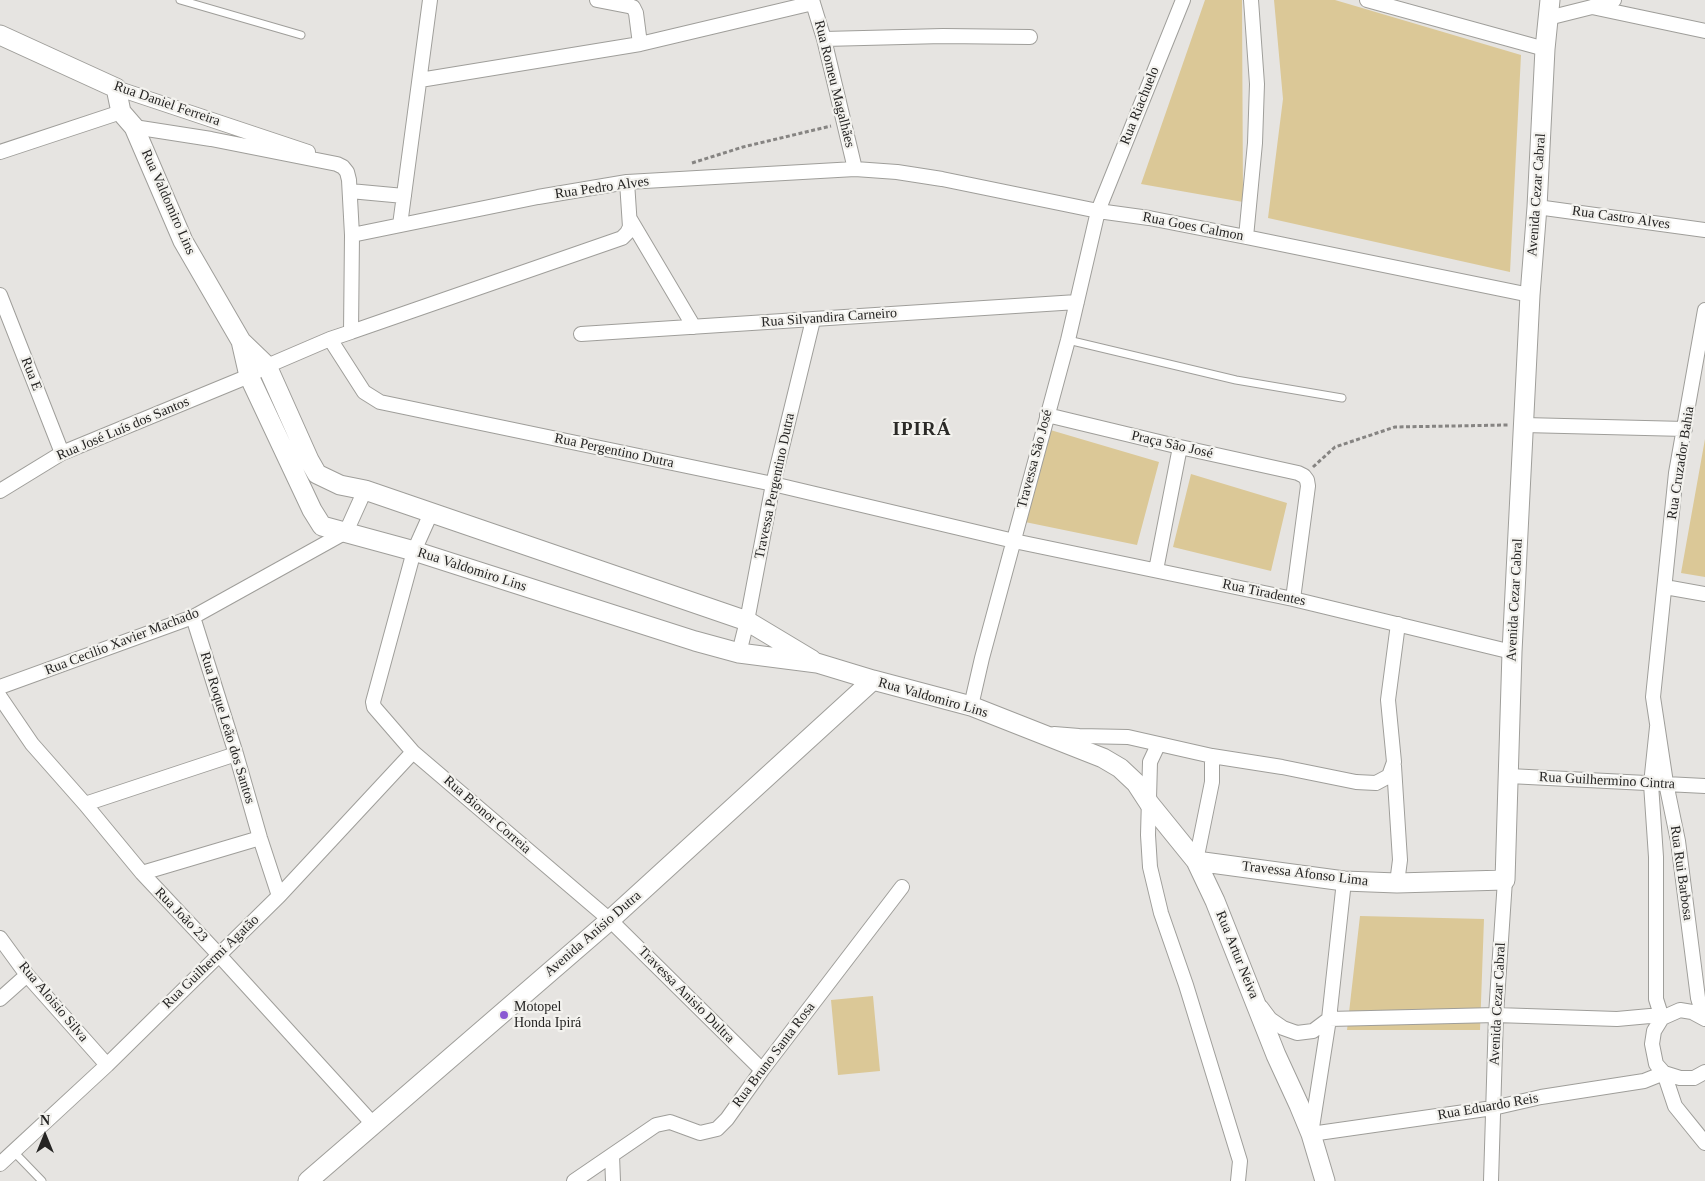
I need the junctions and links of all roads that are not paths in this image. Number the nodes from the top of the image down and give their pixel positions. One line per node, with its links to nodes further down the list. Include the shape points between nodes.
1 (180, 0): 13 (lane)
2 (430, 0): 18 (street)
3 (597, 0): 16 (street, via 633,7)
4 (1183, 0): 29 (street, Rua Riachuelo)
5 (1251, 0): 34 (street, via 1257,84)
6 (1368, 0): 17 (street)
7 (1614, 0): 9 (street)
8 (812, 2): 15 (street, Rua Romeu Magalhães); 16 (street)
9 (1592, 7): 10 (street); 11 (street)
10 (1549, 9): 17 (main road, Avenida Cezar Cabral)
11 (1705, 31)
12 (0, 35): 19 (main road, Rua Daniel Ferreira)
13 (301, 35)
14 (1030, 37): 15 (street)
15 (824, 40): 24 (street, Rua Romeu Magalhães)
16 (640, 44): 18 (street)
17 (1545, 49): 28 (main road, Avenida Cezar Cabral)
18 (420, 80): 27 (street)
19 (116, 88): 20 (main road, Rua Valdomiro Lins); 23 (street, Rua Daniel Ferreira)
20 (121, 112): 21 (main road, Rua Valdomiro Lins); 22 (street)
21 (134, 127): 23 (street); 45 (main road, Rua Valdomiro Lins, via 183,241)
22 (0, 152)
23 (336, 164): 26 (street, via 347,172)
24 (855, 169): 25 (street, Rua Pedro Alves); 29 (street, Rua Goes Calmon, via 942,179)
25 (627, 182): 30 (street); 31 (street, Rua Pedro Alves)
26 (350, 192): 27 (street); 33 (street)
27 (404, 196): 31 (street)
28 (1537, 207): 32 (street, Rua Castro Alves); 36 (main road, Avenida Cezar Cabral)
29 (1098, 212): 34 (street, Rua Goes Calmon, via 1149,218); 37 (street, Travessa São José)
30 (630, 219): 40 (street); 41 (street, via 630,227 622,238)
31 (400, 225): 33 (street, Rua Pedro Alves)
32 (1705, 230)
33 (352, 234): 41 (street)
34 (1246, 237): 36 (street, Rua Goes Calmon)
35 (0, 295): 54 (street, Rua E)
36 (1530, 295): 51 (main road, Avenida Cezar Cabral)
37 (1077, 302): 39 (street, Rua Silvandira Carneiro); 44 (street, Travessa São José)
38 (1705, 310): 48 (street, Rua Cruzador Bahia)
39 (814, 320): 40 (street, Rua Silvandira Carneiro); 55 (street, Travessa Pergentino Dutra)
40 (694, 327): 42 (street, Rua Silvandira Carneiro)
41 (351, 332): 43 (street)
42 (581, 334)
43 (330, 339): 46 (street); 55 (street, Rua Pergentino Dutra, via 364,392 380,402)
44 (1068, 340): 49 (lane, via 1236,380); 50 (street, Travessa São José)
45 (241, 341): 46 (main road, Rua Valdomiro Lins); 47 (main road, Rua Valdomiro Lins)
46 (267, 366): 47 (street); 56 (main road, Rua Valdomiro Lins, via 317,474 340,485)
47 (250, 376): 54 (street, Rua José Luís dos Santos); 59 (main road, Rua Valdomiro Lins, via 312,510 322,526)
48 (1699, 383): 52 (street, Rua Cruzador Bahia)
49 (1342, 398)
50 (1046, 415): 53 (street, Praça São José); 60 (street, Travessa São José)
51 (1524, 425): 52 (street); 69 (main road, Avenida Cezar Cabral)
52 (1685, 429): 63 (street, Rua Cruzador Bahia, via 1676,473)
53 (1180, 447): 62 (street); 65 (street, Praça São José, via 1301,474 1307,480)
54 (62, 453): 57 (street, Rua José Luís dos Santos)
55 (773, 484): 60 (street, Rua Pergentino Dutra); 67 (street, Travessa Pergentino Dutra)
56 (365, 490): 58 (main road, Rua Valdomiro Lins); 59 (street)
57 (0, 491)
58 (431, 513): 61 (street); 67 (main road, Rua Valdomiro Lins)
59 (346, 532): 61 (main road, Rua Valdomiro Lins); 66 (street, Rua Cecilio Xavier Machado)
60 (1014, 541): 62 (street, Rua Tiradentes); 75 (street, Travessa São José)
61 (414, 551): 70 (main road, Rua Valdomiro Lins); 79 (street, Rua Bionor Correia, via 373,702 374,708)
62 (1156, 570): 65 (street, Rua Tiradentes)
63 (1665, 587): 64 (street); 76 (street, Rua Rui Barbosa, via 1653,697)
64 (1705, 594)
65 (1293, 598): 68 (street, Rua Tiradentes)
66 (193, 617): 73 (street, Rua Cecilio Xavier Machado); 80 (street, Rua Roque Leão dos Santos)
67 (747, 621): 70 (street, Travessa Pergentino Dutra); 71 (main road, Rua Valdomiro Lins)
68 (1398, 624): 69 (street, Rua Tiradentes); 83 (street, via 1388,700)
69 (1512, 652): 84 (main road, Avenida Cezar Cabral)
70 (738, 653): 71 (main road, Rua Valdomiro Lins)
71 (817, 663): 72 (main road, Rua Valdomiro Lins)
72 (873, 680): 75 (main road, Rua Valdomiro Lins); 98 (main road, Avenida Anísio Dutra)
73 (0, 687)
74 (0, 697): 89 (street, Rua João 23, via 32,744)
75 (971, 706): 77 (main road, Rua Valdomiro Lins)
76 (1657, 727): 85 (street, Rua Rui Barbosa); 86 (street, Rua Rui Barbosa)
77 (1036, 732): 78 (street, via 1128,737); 82 (main road, Rua Valdomiro Lins)
78 (1158, 745): 81 (street); 88 (street, via 1150,762)
79 (413, 752): 97 (street, Rua Guilhermi Agatão); 98 (street, Rua Bionor Correia)
80 (236, 754): 89 (street); 90 (street, Rua Roque Leão dos Santos)
81 (1212, 756): 83 (street, via 1376,783 1389,776); 91 (street, via 1212,782)
82 (1103, 758): 88 (main road, Rua Artur Neiva, via 1131,778)
83 (1394, 762): 95 (street, via 1400,860)
84 (1509, 776): 86 (street, Rua Guilhermino Cintra); 93 (main road, Avenida Cezar Cabral)
85 (1666, 783): 86 (street, Rua Guilhermino Cintra); 87 (street, Rua Guilhermino Cintra); 106 (street, Rua Rui Barbosa, via 1678,841 1698,998)
86 (1650, 784): 105 (street, Rua Rui Barbosa, via 1656,857 1656,999)
87 (1705, 786)
88 (1149, 803): 91 (main road, Rua Artur Neiva); 123 (street, via 1150,867 1240,1161)
89 (85, 804): 92 (street, Rua João 23)
90 (260, 838): 92 (street); 97 (street, Rua Roque Leão dos Santos)
91 (1196, 861): 94 (main road, Travessa Afonso Lima); 103 (main road, Rua Artur Neiva)
92 (142, 874): 100 (street, Rua João 23)
93 (1505, 880): 95 (main road, Travessa Afonso Lima); 104 (street, Avenida Cezar Cabral)
94 (1344, 881): 95 (main road, Travessa Afonso Lima); 107 (street)
95 (1397, 883)
96 (902, 887): 109 (street, Rua Bruno Santa Rosa)
97 (280, 896): 100 (street, Rua Guilhermi Agatão)
98 (610, 920): 109 (street, Travessa Anisio Dultra); 113 (main road, Avenida Anísio Dutra)
99 (0, 938): 101 (street, Rua Aloisio Silva)
100 (219, 955): 108 (street, Rua Guilhermi Agatão); 113 (street, Rua João 23)
101 (27, 975): 102 (street); 108 (street, Rua Aloisio Silva)
102 (0, 1000)
103 (1256, 1000): 107 (street, via 1270,1019 1297,1033 1313,1031); 114 (main road, Rua Artur Neiva)
104 (1496, 1015): 105 (street, via 1617,1020 1650,1016); 107 (street); 112 (street, Avenida Cezar Cabral)
105 (1662, 1018): 106 (street, via 1680,1010); 111 (street, via 1654,1031 1652,1044 1656,1064)
106 (1705, 1018)
107 (1329, 1019): 114 (street)
108 (107, 1065): 116 (street, Rua Guilhermi Agatão)
109 (762, 1070): 117 (street, Rua Bruno Santa Rosa, via 717,1129 700,1133 670,1122 656,1125)
110 (1705, 1072): 111 (street, via 1694,1078)
111 (1664, 1073): 112 (street, Rua Eduardo Reis, via 1644,1081); 115 (street, via 1675,1106)
112 (1494, 1108): 114 (street, Rua Eduardo Reis); 125 (street, Avenida Cezar Cabral)
113 (373, 1124): 120 (main road, Avenida Anísio Dutra)
114 (1310, 1134): 124 (main road, Rua Artur Neiva)
115 (1705, 1143)
116 (14, 1152): 118 (street, Rua Guilhermi Agatão); 119 (lane)
117 (612, 1155): 121 (street, Rua Bruno Santa Rosa); 122 (street)
118 (0, 1164)
119 (42, 1181)
120 (308, 1181)
121 (574, 1181)
122 (613, 1181)
123 (1238, 1181)
124 (1325, 1181)
125 (1491, 1181)

